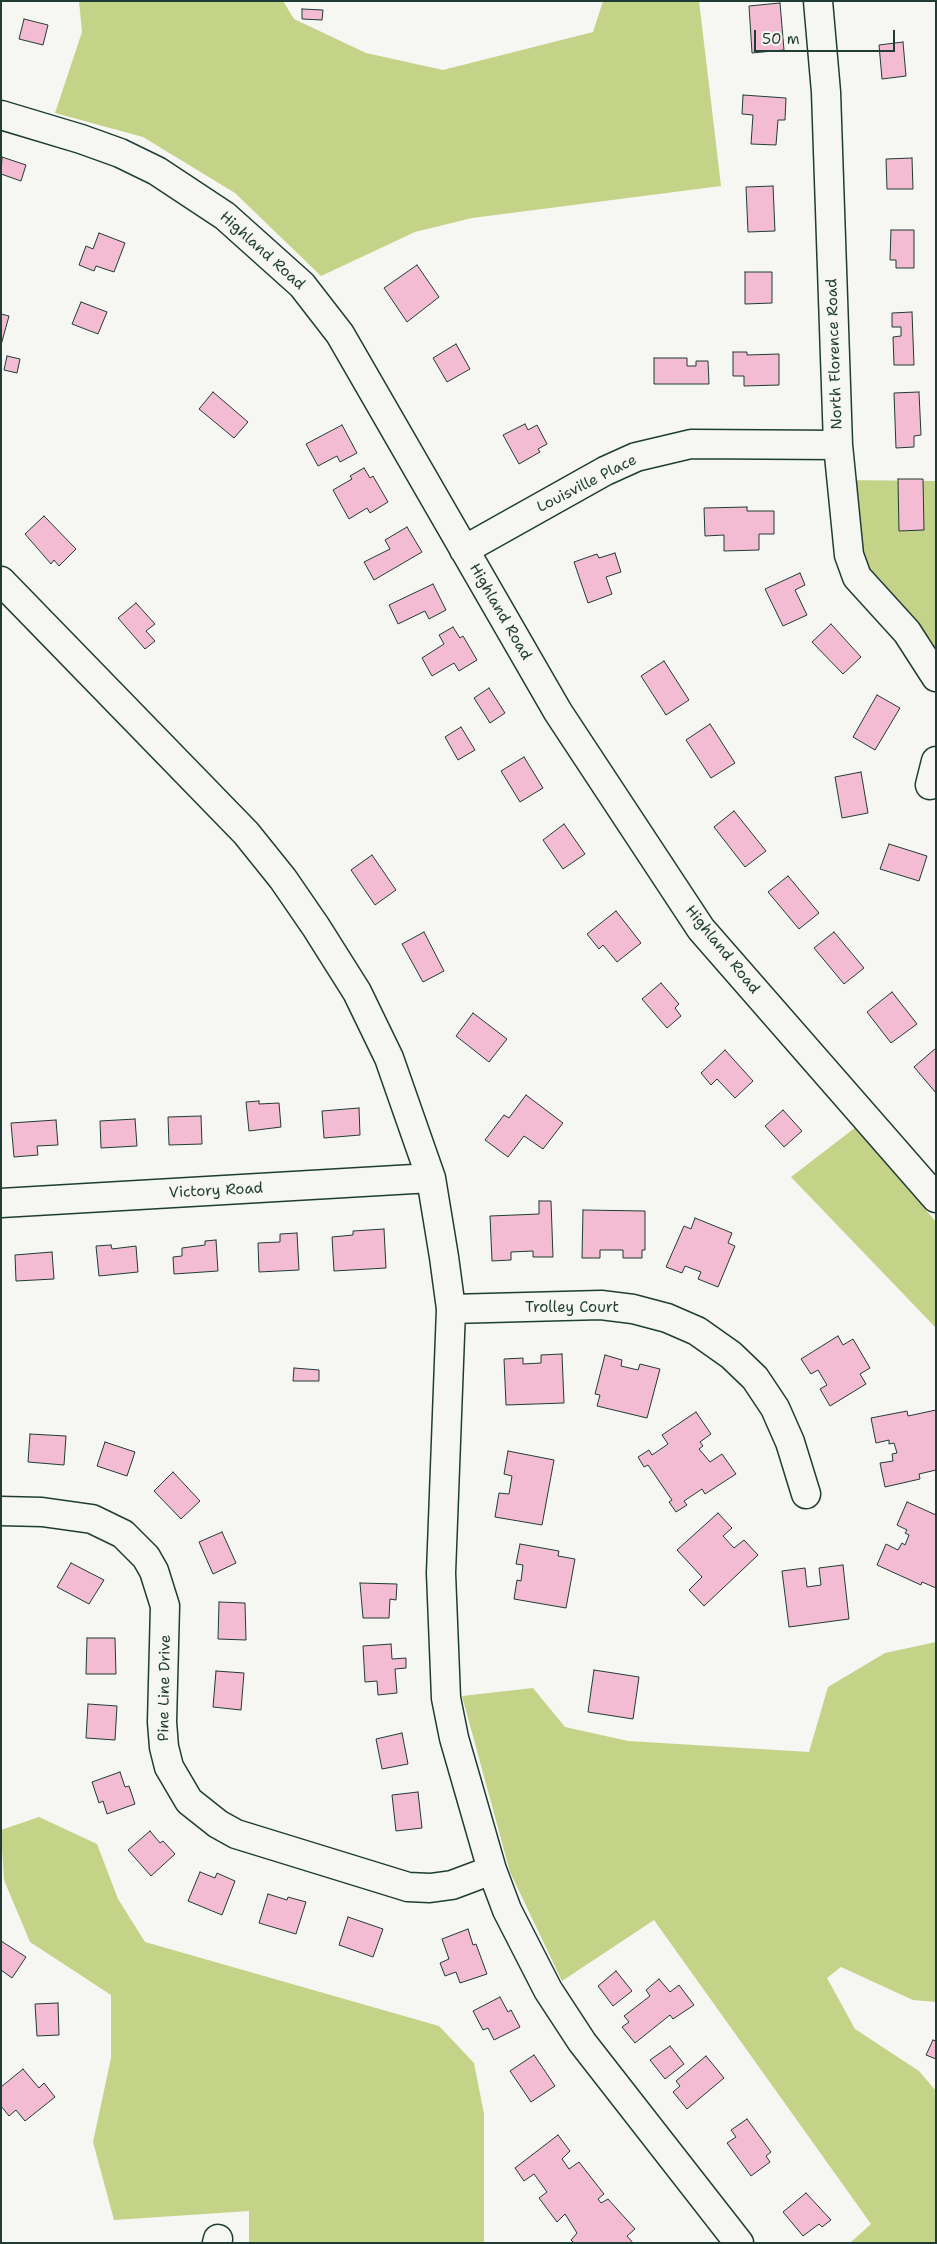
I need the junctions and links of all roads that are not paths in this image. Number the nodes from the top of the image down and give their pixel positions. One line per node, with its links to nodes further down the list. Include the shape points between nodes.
1 (818, 1): 3 (street, North Florence Road, via 826,92)
2 (1, 115): 4 (street, Highland Road, via 81,139 157,170 225,216 283,266 340,334)
3 (838, 445): 4 (street, Louisville Place, via 692,444 636,457); 6 (street, North Florence Road, via 848,555 857,577 907,632)
4 (464, 550): 8 (street, Highland Road, via 558,712 701,929)
5 (1, 581): 7 (street, via 246,833 283,879 358,992 389,1058)
6 (936, 677)
7 (431, 1178): 9 (street, Victory Road); 10 (street)
8 (936, 1198)
9 (1, 1203)
10 (451, 1310): 11 (street, Trolley Court, via 601,1305 633,1309 698,1332 731,1355 755,1378 775,1408 790,1442); 13 (street, via 441,1573 445,1689 454,1738)
11 (806, 1494)
12 (1, 1511): 13 (street, Pine Line Drive, via 42,1512 92,1519 123,1534 146,1557 165,1606 162,1722 169,1767 189,1801 218,1824 236,1834 408,1887 452,1885)
13 (492, 1870): 14 (street, via 507,1910 548,1990 582,2042)
14 (739, 2243)

